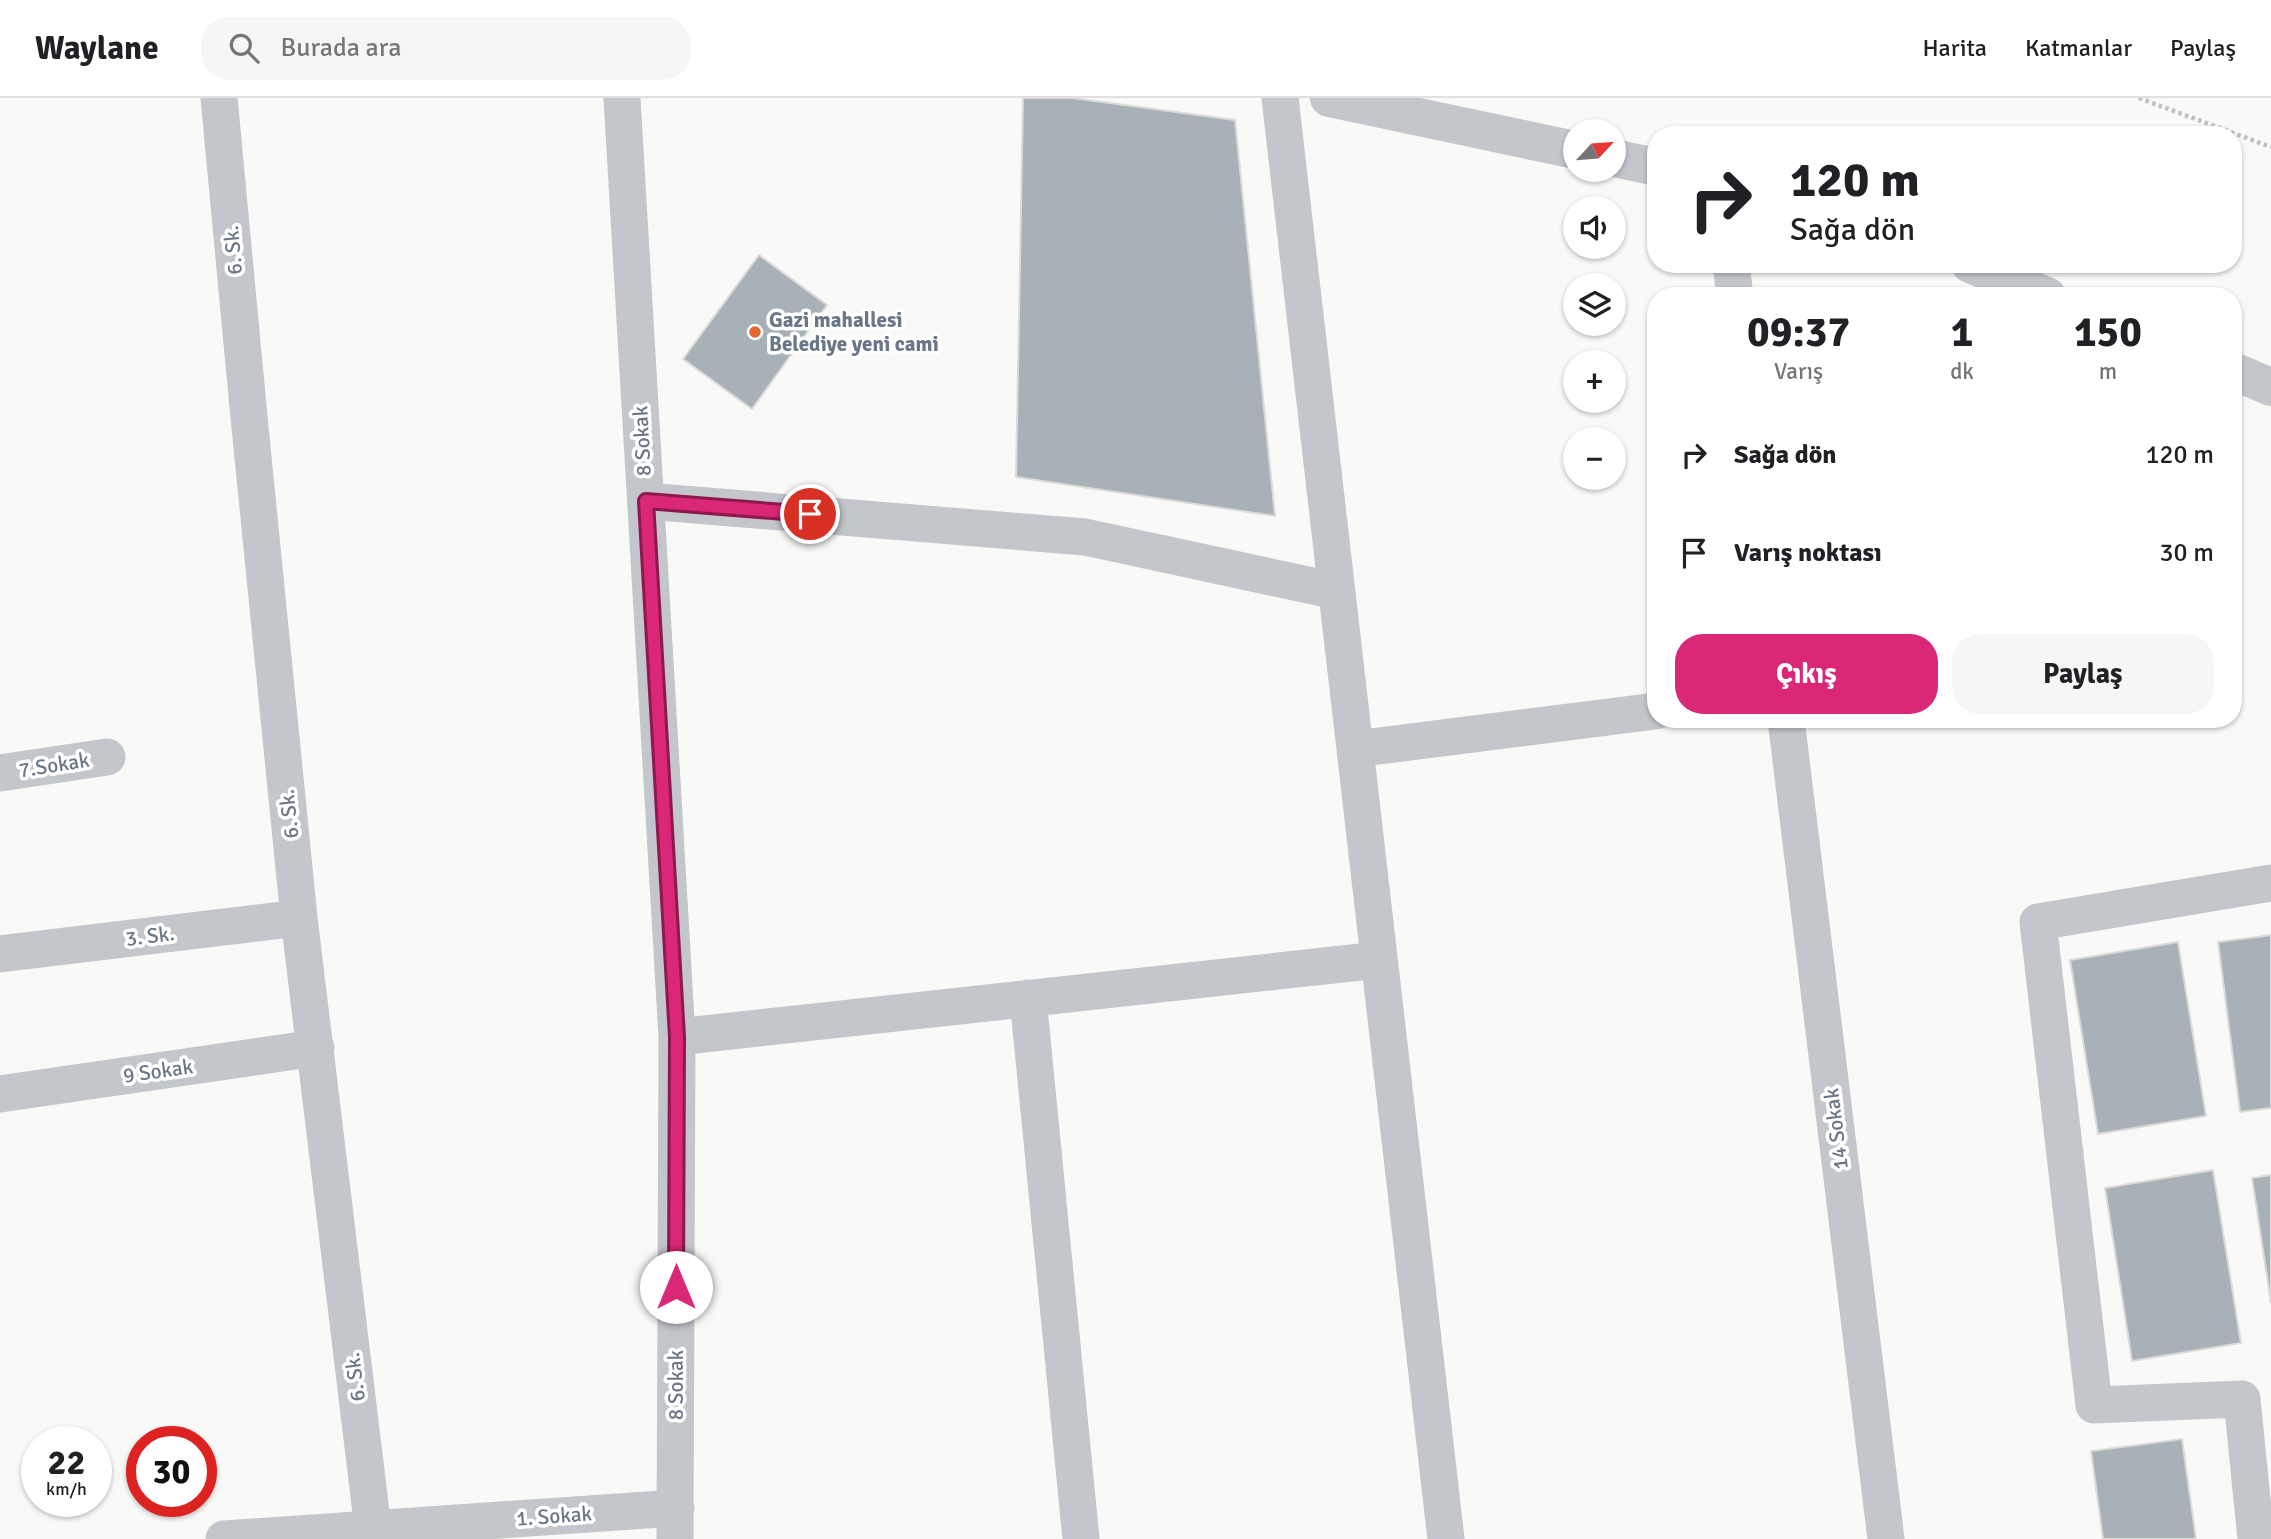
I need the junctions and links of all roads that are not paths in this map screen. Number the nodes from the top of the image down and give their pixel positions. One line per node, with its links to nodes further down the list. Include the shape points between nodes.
1 (219, 98): 20 (street, 6. Sk.)
2 (622, 98): 12 (street, 8 Sokak)
3 (1280, 98): 13 (street)
4 (1329, 98): 5 (street)
5 (1563, 147)
6 (1626, 161): 7 (street)
7 (1647, 165)
8 (1992, 273): 9 (street)
9 (2025, 287)
10 (2242, 376): 11 (street)
11 (2271, 387)
12 (646, 501): 13 (street, via 1085,537); 24 (street, 8 Sokak)
13 (1336, 591): 16 (street)
14 (1647, 712): 16 (street)
15 (1787, 728): 32 (street, 14 Sokak)
16 (1355, 749): 22 (street)
17 (107, 757): 18 (street, 7.Sokak)
18 (0, 773)
19 (2271, 883): 33 (street, via 2038,922 2094,1405 2242,1399)
20 (299, 918): 21 (street, 3. Sk.); 25 (street, 6. Sk.)
21 (0, 954)
22 (1380, 960): 23 (street); 31 (street)
23 (1028, 998): 24 (street); 30 (street)
24 (677, 1037): 27 (street, 8 Sokak)
25 (316, 1048): 26 (street, 9 Sokak); 28 (street, 6. Sk.)
26 (0, 1094)
27 (675, 1524): 28 (street, 1. Sokak)
28 (373, 1529): 29 (street, 1. Sokak)
29 (224, 1539)
30 (1081, 1539)
31 (1446, 1539)
32 (1886, 1539)
33 (2256, 1539)

